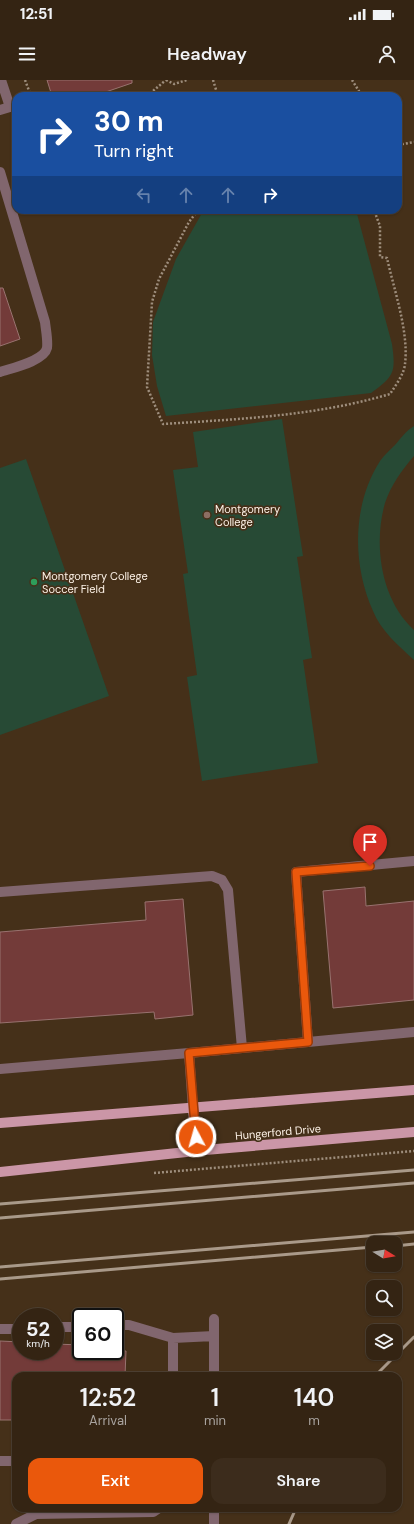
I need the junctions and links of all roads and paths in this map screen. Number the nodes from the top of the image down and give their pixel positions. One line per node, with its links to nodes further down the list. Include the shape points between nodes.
1 (1, 80): 11 (street, via 10,107)
2 (25, 80): 7 (path)
3 (166, 80): 4 (path, via 174,84); 8 (path)
4 (187, 80)
5 (213, 80): 9 (path)
6 (352, 80): 10 (path)
7 (30, 92)
8 (152, 92)
9 (217, 92)
10 (360, 92)
11 (0, 110)
12 (414, 142): 13 (path)
13 (402, 144)
14 (0, 172): 15 (street)
15 (12, 212)
16 (13, 214): 19 (street, via 45,322 47,340 46,350 42,356)
17 (195, 214): 18 (path, via 159,279 152,302 147,387 163,424 326,409 390,394 405,365 404,335 387,258 380,257 380,226)
18 (376, 214)
19 (0, 372)
20 (414, 861): 23 (street, via 296,872)
21 (0, 892): 24 (street, via 212,876 222,880 228,890)
22 (414, 1032): 23 (street)
23 (308, 1042): 24 (street)
24 (242, 1048): 25 (street)
25 (189, 1053): 26 (street); 28 (street)
26 (0, 1069)
27 (414, 1090): 28 (main road)
28 (193, 1109): 29 (main road); 31 (main road)
29 (0, 1123)
30 (414, 1132): 31 (main road, Hungerford Drive)
31 (197, 1151): 33 (main road, Hungerford Drive)
32 (414, 1152): 34 (path)
33 (0, 1172)
34 (149, 1174)
35 (214, 1319): 39 (street)
36 (124, 1325): 40 (street)
37 (0, 1329): 38 (street)
38 (12, 1329)
39 (214, 1336): 40 (street); 42 (street)
40 (173, 1338): 41 (street)
41 (173, 1372)
42 (214, 1372)
43 (0, 1461): 44 (street)
44 (12, 1461)
45 (153, 1512): 47 (street)
46 (214, 1512): 49 (street)
47 (36, 1519): 48 (street)
48 (16, 1524)
49 (214, 1524)

